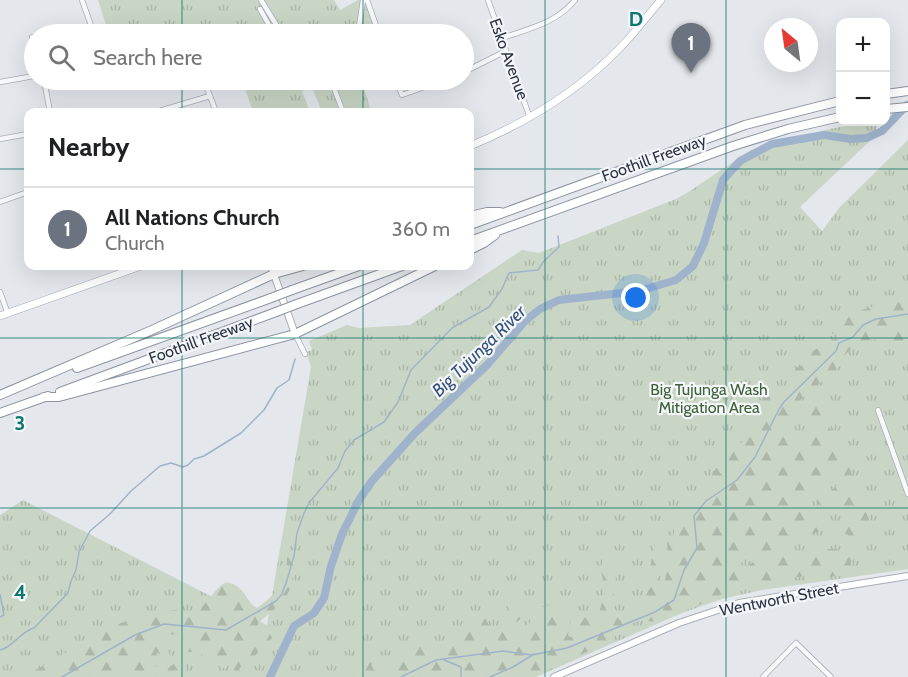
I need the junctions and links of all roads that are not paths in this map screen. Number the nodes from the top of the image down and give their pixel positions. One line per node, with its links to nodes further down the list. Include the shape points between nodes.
1 (82, 0): 8 (street)
2 (261, 0): 10 (street)
3 (365, 0): 11 (street); 12 (street)
4 (488, 0): 13 (street, Esko Avenue)
5 (575, 0): 13 (street, via 553,19)
6 (661, 0): 33 (main road, via 598,69)
7 (260, 9): 9 (street)
8 (90, 24)
9 (268, 24)
10 (276, 24)
11 (360, 24)
12 (375, 24)
13 (502, 38): 14 (street, Esko Avenue)
14 (506, 51): 15 (street); 33 (street, Esko Avenue)
15 (474, 67)
16 (24, 78): 17 (street)
17 (0, 82)
18 (46, 90): 28 (street)
19 (208, 90): 25 (street)
20 (335, 90): 31 (street)
21 (400, 90): 22 (street, via 402,95)
22 (416, 90)
23 (908, 91): 24 (highway)
24 (890, 93)
25 (210, 96): 29 (street); 30 (street)
26 (836, 102): 40 (highway, Foothill Freeway, via 724,133)
27 (908, 107): 32 (highway)
28 (49, 108)
29 (170, 108)
30 (214, 108)
31 (342, 108)
32 (890, 109)
33 (530, 118): 37 (main road)
34 (836, 118): 43 (highway, Foothill Freeway, via 697,158)
35 (24, 135): 36 (street)
36 (0, 139)
37 (474, 144)
38 (24, 193): 39 (street)
39 (0, 202)
40 (504, 213): 41 (highway); 42 (highway, Foothill Freeway)
41 (474, 215)
42 (474, 224)
43 (505, 228): 44 (highway, Foothill Freeway); 45 (highway)
44 (474, 240)
45 (474, 248)
46 (130, 270): 52 (main road)
47 (273, 270): 53 (main road); 55 (highway)
48 (348, 270): 55 (highway, Foothill Freeway, bridge)
49 (391, 270): 56 (highway, Foothill Freeway, bridge)
50 (427, 270): 53 (highway)
51 (0, 292): 52 (street)
52 (4, 315)
53 (295, 334): 54 (street); 56 (highway, via 59,397)
54 (306, 354)
55 (0, 396)
56 (45, 397): 58 (highway, Foothill Freeway)
57 (878, 410): 59 (street)
58 (0, 413)
59 (908, 494)
60 (908, 576): 61 (main road, Wentworth Street, via 739,603 680,623)
61 (554, 677)
62 (763, 677): 63 (street, via 796,643)
63 (831, 677)

